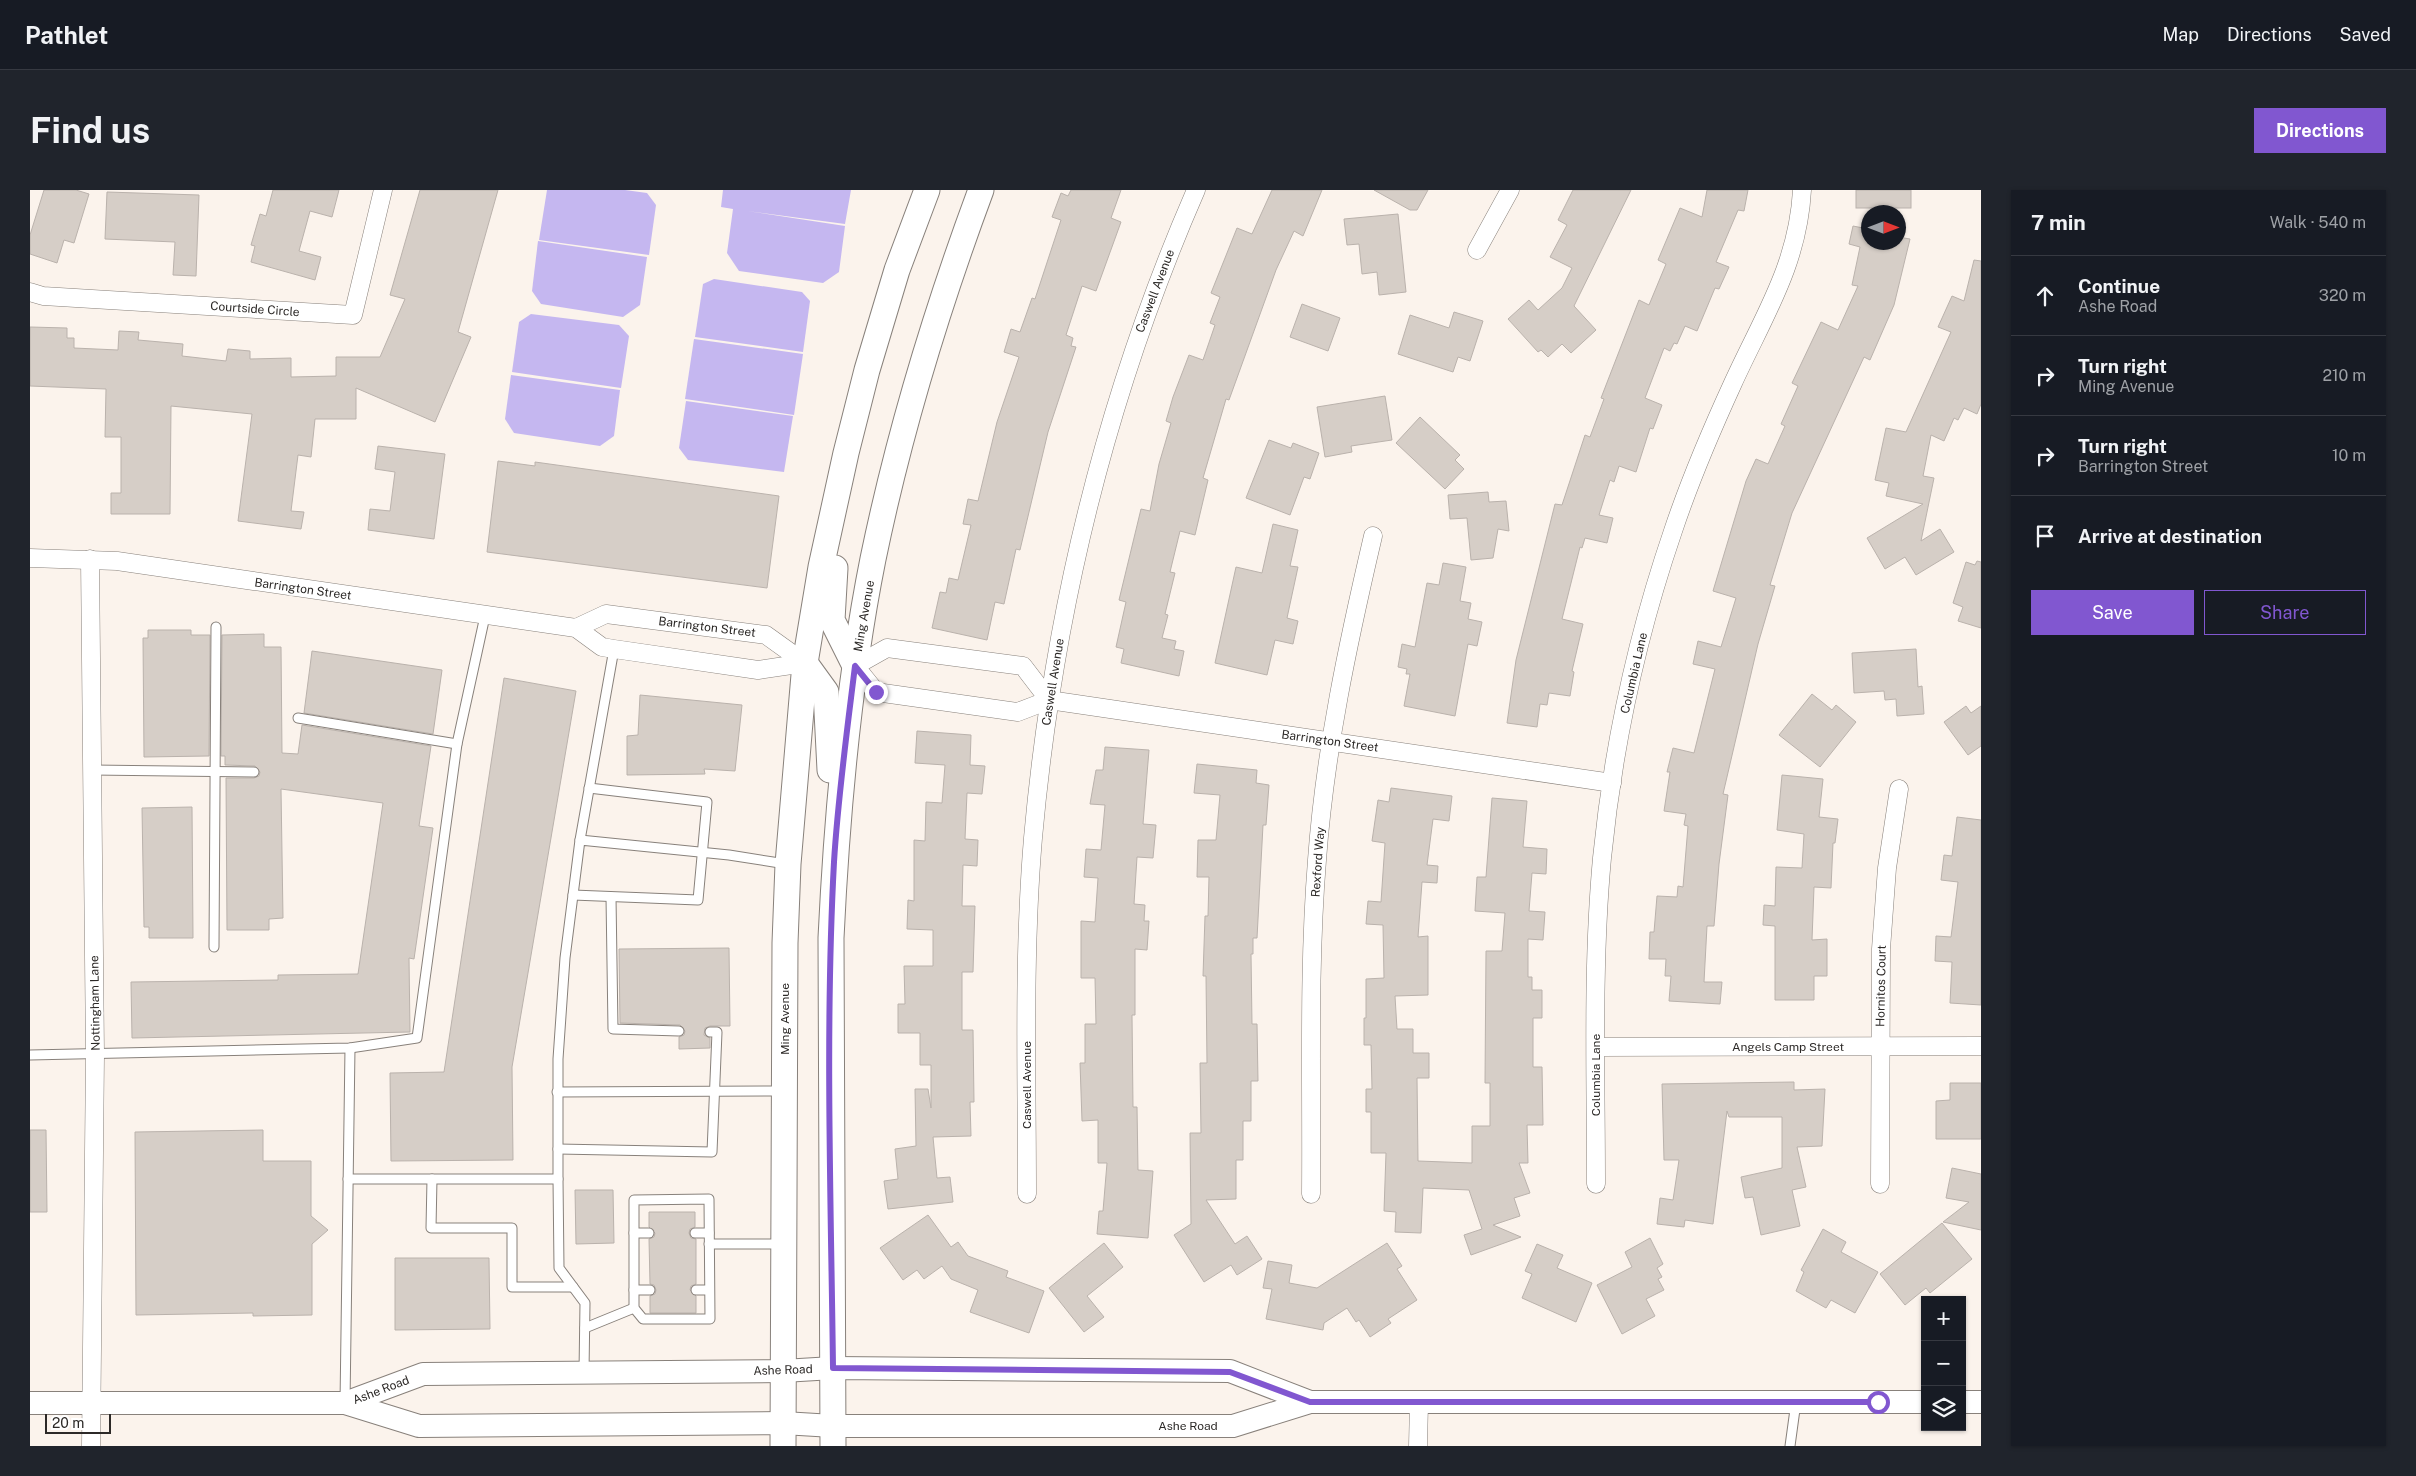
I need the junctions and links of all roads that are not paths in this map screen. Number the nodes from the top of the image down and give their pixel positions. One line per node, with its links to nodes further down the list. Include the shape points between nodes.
1 (382, 190): 8 (street, Courtside Circle, via 353,315 43,296)
2 (927, 190): 9 (main road, Ming Avenue, via 897,270 867,370)
3 (981, 190): 18 (main road, Ming Avenue, via 955,259 899,445 873,560)
4 (1196, 190): 19 (street, Caswell Avenue, via 1139,334 1107,434 1068,594)
5 (1510, 190): 7 (street)
6 (1802, 190): 26 (street, Columbia Lane, via 1794,245 1781,285 1733,381 1673,530 1650,602 1626,700)
7 (1477, 250)
8 (30, 292)
9 (840, 486): 17 (main road, Ming Avenue, via 821,567); 18 (main road, via 832,620)
10 (1373, 536): 21 (street, Rexford Way, via 1346,651)
11 (30, 558): 12 (street, Barrington Street)
12 (90, 559): 13 (street, Barrington Street); 23 (street, Nottingham Lane)
13 (485, 616): 15 (street, Barrington Street); 22 (lane)
14 (216, 627): 24 (lane)
15 (576, 628): 16 (street, Barrington Street, via 602,647); 17 (street, Barrington Street, via 606,614 766,635)
16 (614, 649): 17 (street, Barrington Street, via 758,670); 27 (lane)
17 (805, 663): 31 (main road, via 826,692); 32 (main road, Ming Avenue)
18 (855, 666): 19 (street, Barrington Street, via 876,692 1018,712); 19 (street, via 887,648 1023,666); 31 (main road, Ming Avenue)
19 (1049, 700): 21 (street, Barrington Street); 53 (street, Caswell Avenue, via 1033,839 1028,944)
20 (298, 718): 22 (lane)
21 (1330, 741): 26 (street, Barrington Street); 54 (street, Rexford Way, via 1317,861 1312,951)
22 (457, 744): 41 (lane, via 418,1038)
23 (92, 770): 24 (lane); 43 (street, Nottingham Lane)
24 (215, 772): 25 (lane); 35 (lane)
25 (254, 772)
26 (1612, 784): 40 (street, Columbia Lane, via 1602,858 1597,933)
27 (589, 788): 29 (lane); 30 (lane, via 707,802)
28 (1899, 789): 38 (street, Hornitos Court, via 1881,948)
29 (580, 840): 30 (lane); 33 (lane)
30 (702, 852): 32 (lane); 34 (lane, via 698,900)
31 (834, 860): 68 (main road, Ming Avenue, via 831,938)
32 (788, 864): 44 (main road, Ming Avenue)
33 (573, 895): 34 (lane); 45 (lane, via 565,958)
34 (611, 897): 36 (lane, via 613,1029)
35 (214, 947)
36 (679, 1031)
37 (710, 1032): 46 (lane, via 717,1032)
38 (1880, 1046): 39 (street, Angels Camp Street); 40 (street, Angels Camp Street); 52 (street, Hornitos Court)
39 (1981, 1046)
40 (1596, 1047): 51 (street, Columbia Lane)
41 (350, 1048): 43 (lane); 48 (lane)
42 (30, 1055): 43 (lane)
43 (96, 1055): 77 (street, Nottingham Lane)
44 (785, 1091): 46 (lane); 60 (main road, Ming Avenue)
45 (557, 1092): 46 (lane); 47 (lane)
46 (714, 1092): 47 (lane, via 712,1152)
47 (558, 1149): 50 (lane)
48 (348, 1179): 49 (lane); 78 (lane)
49 (432, 1179): 50 (lane); 61 (lane, via 431,1228 512,1228 512,1287)
50 (558, 1179): 61 (lane, via 559,1268)
51 (1596, 1184)
52 (1880, 1184)
53 (1027, 1194)
54 (1311, 1194)
55 (634, 1233): 56 (lane); 58 (lane, via 634,1200 709,1199); 62 (lane)
56 (649, 1233)
57 (696, 1233): 58 (lane)
58 (709, 1233): 59 (lane)
59 (709, 1244): 60 (lane); 65 (lane)
60 (784, 1244): 69 (main road, Ming Avenue)
61 (573, 1287): 67 (lane, via 585,1303)
62 (634, 1290): 63 (lane); 66 (lane)
63 (650, 1290)
64 (696, 1290): 65 (lane)
65 (709, 1290): 66 (lane, via 710,1319 643,1319)
66 (634, 1308): 67 (lane)
67 (585, 1328): 70 (lane)
68 (833, 1368): 69 (street, Ashe Road); 71 (street, Ashe Road, via 1230,1372); 81 (main road, Ming Avenue)
69 (783, 1371): 70 (street, Ashe Road); 80 (main road, Ming Avenue)
70 (584, 1372): 78 (street, Ashe Road, via 423,1374)
71 (1310, 1402): 79 (street, Ashe Road); 81 (street, Ashe Road, via 1233,1426)
72 (1796, 1402): 73 (street, Ashe Road); 79 (street, Ashe Road); 84 (lane)
73 (1921, 1402)
74 (1966, 1402): 75 (street)
75 (1981, 1402)
76 (30, 1403): 77 (street, Ashe Road)
77 (91, 1403): 78 (street, Ashe Road); 82 (street, Nottingham Lane)
78 (345, 1403): 80 (street, Ashe Road, via 419,1426)
79 (1419, 1403): 83 (street)
80 (783, 1434): 81 (street, Ashe Road)
81 (833, 1436)
82 (91, 1446)
83 (1418, 1446)
84 (1790, 1446)

